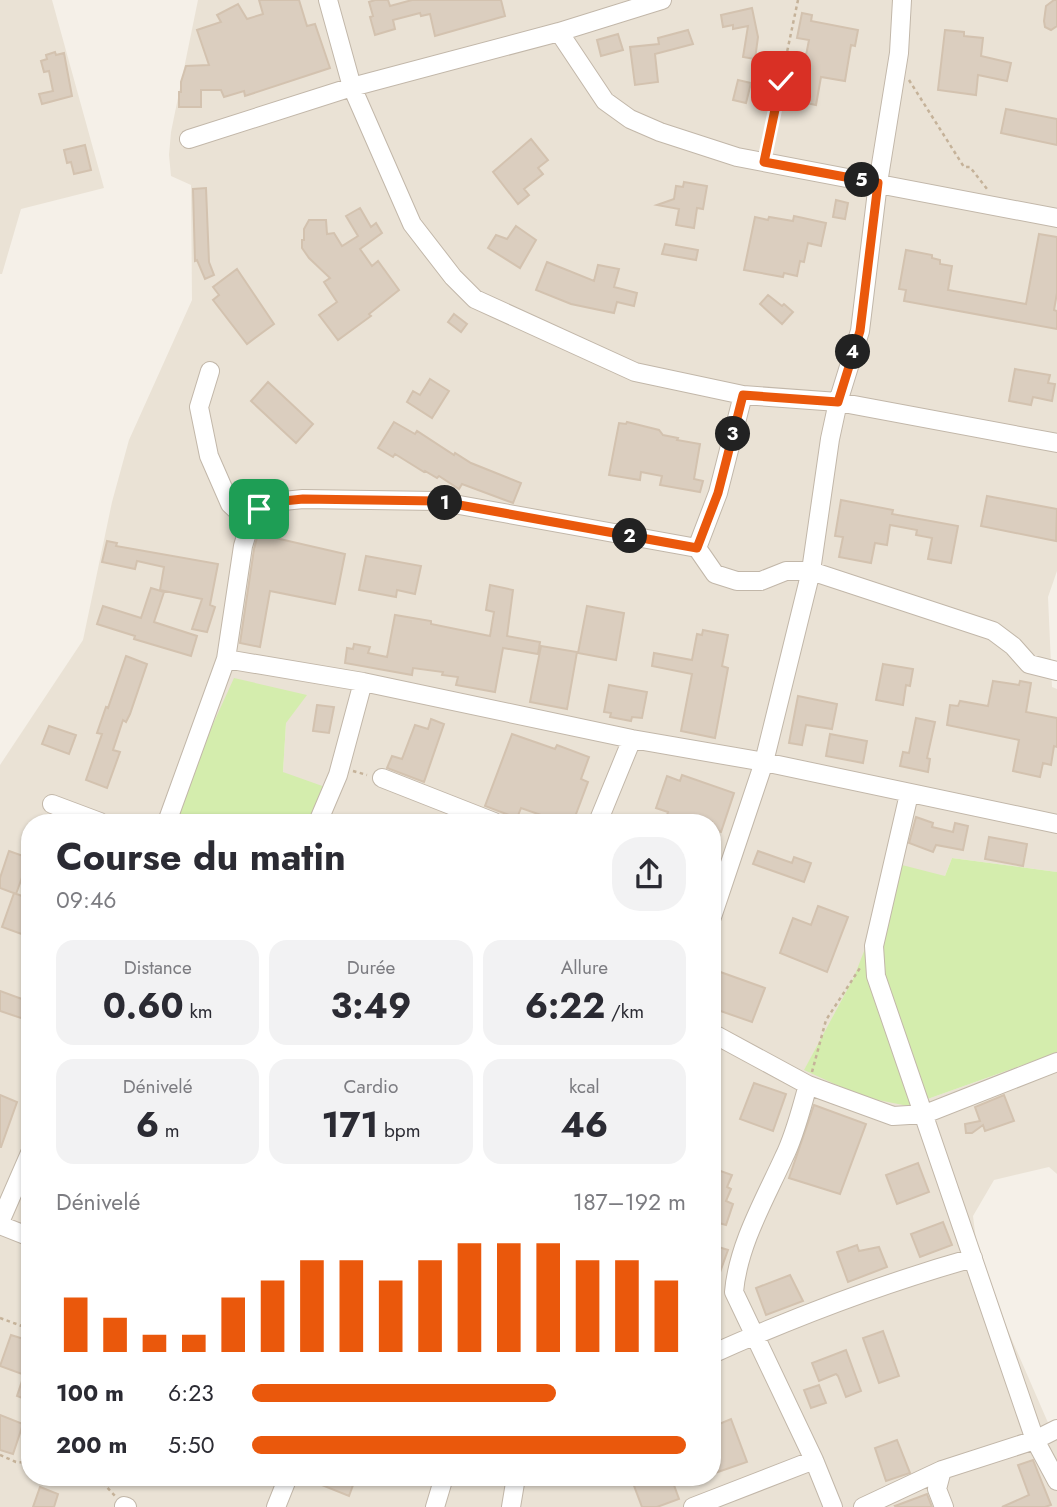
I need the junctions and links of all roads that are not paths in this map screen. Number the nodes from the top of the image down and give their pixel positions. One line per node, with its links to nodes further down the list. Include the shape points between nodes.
1 (328, 0): 5 (street)
2 (662, 0): 4 (street)
3 (902, 0): 7 (street, via 899,53)
4 (559, 32): 5 (street); 7 (street, via 605,102 630,119 737,157)
5 (352, 87): 6 (street); 10 (street, via 412,224 475,299 635,372)
6 (190, 139)
7 (878, 183): 8 (street); 11 (street, via 860,331)
8 (1057, 218)
9 (210, 371): 13 (street, via 199,407 209,456 230,504)
10 (743, 395): 11 (street); 14 (street, via 718,493)
11 (838, 402): 12 (street); 15 (street)
12 (1057, 443)
13 (250, 523): 14 (street, via 259,509 274,502 437,501); 16 (street)
14 (697, 548): 15 (street, via 715,574 737,581)
15 (811, 571): 17 (street, via 993,631 1029,664); 20 (street)
16 (226, 659): 18 (street); 25 (street)
17 (1057, 671)
18 (363, 682): 19 (street); 26 (street, via 338,775)
19 (632, 738): 20 (street); 28 (street)
20 (764, 762): 22 (street); 30 (street)
21 (382, 778): 27 (street)
22 (909, 794): 29 (street); 34 (street, via 874,946 876,976)
23 (52, 804): 24 (street)
24 (79, 814)
25 (170, 814)
26 (321, 814)
27 (474, 814)
28 (601, 814)
29 (1057, 824)
30 (721, 890)
31 (721, 1038): 33 (street)
32 (1057, 1062): 34 (street)
33 (808, 1086): 34 (street, via 893,1116); 39 (street, via 786,1155 765,1196 735,1278 734,1292)
34 (925, 1114): 38 (street)
35 (21, 1174): 36 (street)
36 (0, 1223): 37 (street)
37 (21, 1233)
38 (973, 1258): 39 (street); 42 (street)
39 (756, 1334): 40 (street); 43 (street)
40 (721, 1350)
41 (1057, 1429): 42 (street)
42 (1035, 1440): 44 (street); 45 (street)
43 (814, 1460): 52 (street); 53 (street)
44 (942, 1470): 54 (street); 55 (street, via 937,1489)
45 (1057, 1481)
46 (284, 1486): 49 (street)
47 (441, 1486): 50 (street)
48 (514, 1486): 51 (street)
49 (276, 1507)
50 (435, 1507)
51 (511, 1507)
52 (693, 1507)
53 (833, 1507)
54 (863, 1507)
55 (944, 1507)

